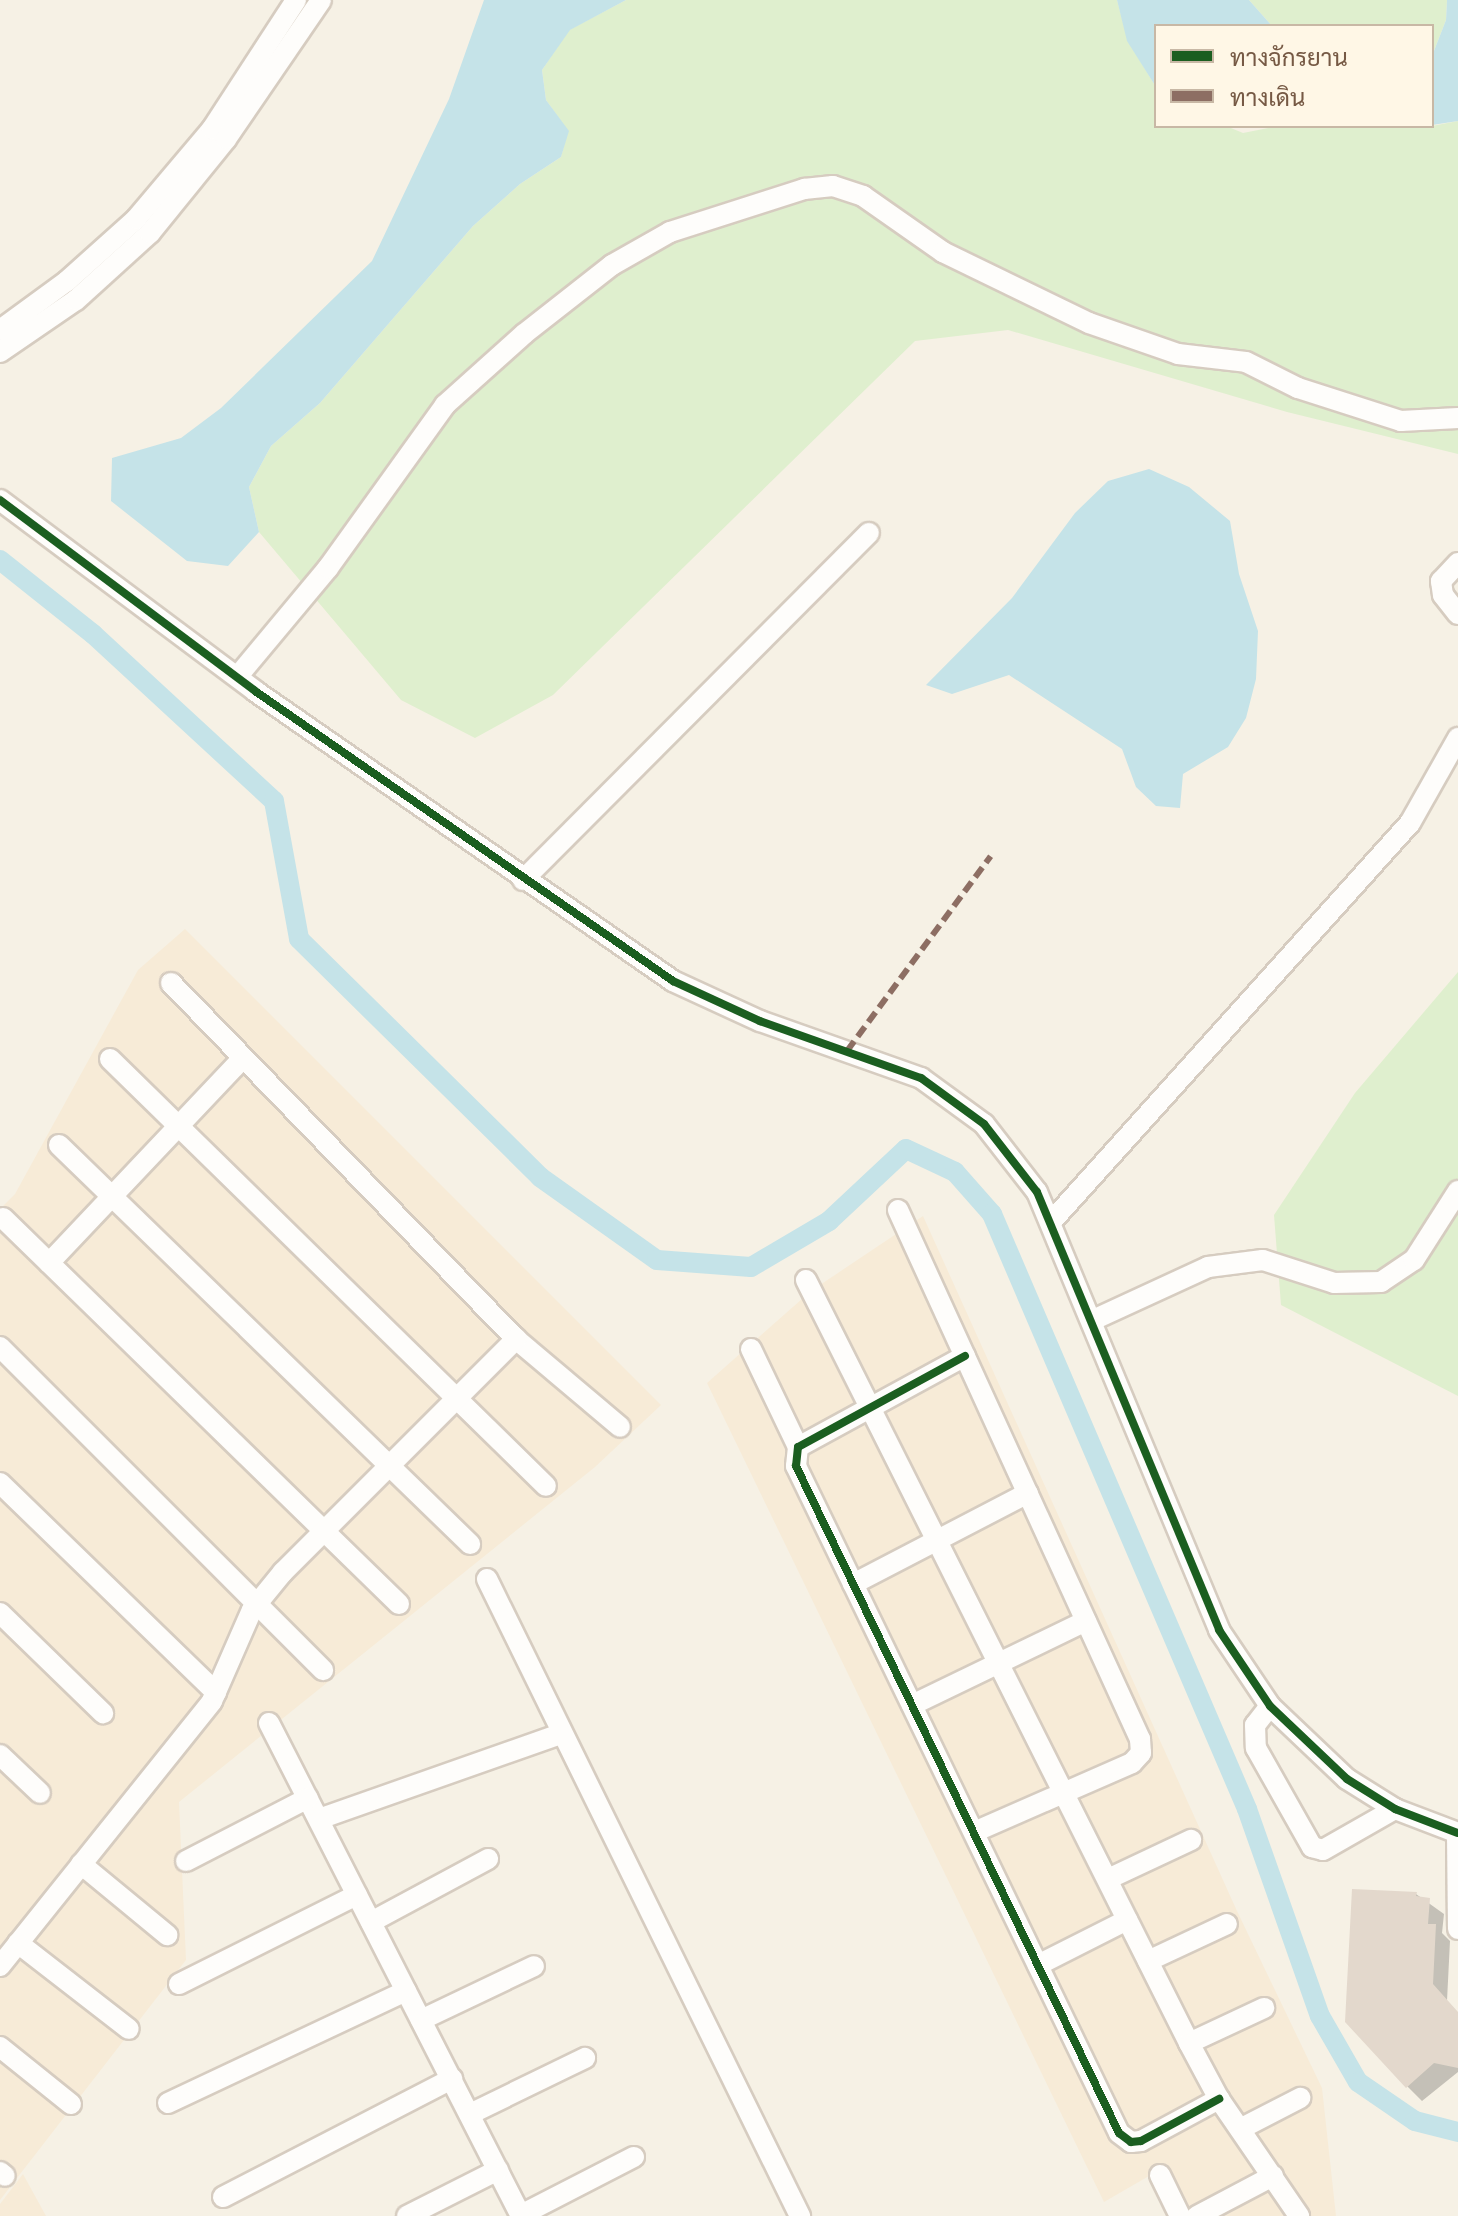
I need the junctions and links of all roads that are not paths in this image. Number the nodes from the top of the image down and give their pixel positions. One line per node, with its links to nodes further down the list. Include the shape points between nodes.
1 (296, 0): 3 (street, via 212,129 136,219 67,281)
2 (321, 0): 4 (street, via 226,139 150,233 76,300)
3 (0, 330)
4 (0, 352)
5 (1458, 418): 10 (street, via 1401,421 1298,388 1246,362 1178,354 1089,323 943,252 863,196 833,186 804,189 670,232 612,265 524,334 445,405 328,568)
6 (0, 500): 10 (street)
7 (869, 533): 12 (street)
8 (1458, 563): 9 (street, via 1441,581 1443,595)
9 (1458, 614)
10 (238, 676): 12 (street)
11 (1458, 738): 22 (street, via 1410,823)
12 (523, 880): 22 (street, via 673,981 760,1021 921,1078 952,1096 1011,1158 1037,1192)
13 (171, 983): 14 (street)
14 (243, 1058): 16 (street); 26 (street)
15 (110, 1059): 16 (street)
16 (180, 1127): 19 (street); 30 (street)
17 (59, 1145): 19 (street)
18 (1458, 1191): 25 (street, via 1414,1260 1381,1282 1334,1283 1263,1260 1236,1263 1208,1267)
19 (112, 1197): 23 (street); 34 (street)
20 (898, 1210): 29 (street)
21 (3, 1218): 23 (street)
22 (1051, 1222): 25 (street)
23 (49, 1263): 38 (street)
24 (806, 1280): 31 (street)
25 (1093, 1320): 51 (street, via 1219,1630)
26 (516, 1339): 30 (street); 32 (street)
27 (0, 1347): 43 (street)
28 (751, 1349): 33 (street)
29 (965, 1356): 31 (street); 37 (street)
30 (459, 1397): 34 (street); 36 (street)
31 (870, 1407): 33 (street); 39 (street)
32 (620, 1427)
33 (798, 1447): 42 (street, via 796,1466)
34 (390, 1466): 38 (street); 40 (street)
35 (0, 1483): 49 (street)
36 (546, 1486)
37 (1028, 1493): 39 (street); 46 (street)
38 (322, 1533): 43 (street); 44 (street)
39 (937, 1539): 42 (street); 47 (street)
40 (470, 1544)
41 (487, 1579): 54 (street)
42 (853, 1584): 50 (street)
43 (259, 1602): 48 (street); 49 (street)
44 (399, 1604)
45 (0, 1613): 52 (street)
46 (1086, 1621): 47 (street); 56 (street, via 1140,1739 1141,1753 1132,1763)
47 (1001, 1665): 50 (street); 56 (street)
48 (323, 1670)
49 (216, 1692): 66 (street)
50 (912, 1705): 61 (street)
51 (1270, 1706): 59 (street, via 1309,1748); 59 (street, via 1255,1725 1256,1748 1312,1847 1323,1850)
52 (103, 1713)
53 (269, 1723): 58 (street)
54 (561, 1734): 60 (street); 101 (street)
55 (0, 1755): 57 (street)
56 (1066, 1791): 61 (street); 67 (street)
57 (40, 1793)
58 (308, 1798): 60 (street); 65 (street)
59 (1395, 1809): 62 (street)
60 (319, 1819): 68 (street)
61 (974, 1832): 76 (street)
62 (1457, 1833): 72 (street)
63 (1191, 1840): 67 (street)
64 (488, 1859): 70 (street)
65 (186, 1861)
66 (81, 1864): 73 (street); 74 (street)
67 (1108, 1879): 69 (street)
68 (357, 1895): 70 (street); 79 (street)
69 (1127, 1920): 75 (street); 76 (street)
70 (371, 1922): 80 (street)
71 (1227, 1924): 75 (street)
72 (1458, 1929)
73 (167, 1935)
74 (18, 1943): 77 (street); 83 (street)
75 (1148, 1961): 84 (street)
76 (1038, 1965): 89 (street, via 1119,2133 1131,2142)
77 (0, 1966)
78 (534, 1966): 82 (street)
79 (179, 1984)
80 (406, 1991): 82 (street); 90 (street)
81 (1264, 2008): 84 (street)
82 (421, 2020): 87 (street)
83 (129, 2029)
84 (1189, 2043): 89 (street)
85 (0, 2047): 91 (street)
86 (585, 2058): 92 (street)
87 (452, 2079): 92 (street); 98 (street)
88 (1300, 2098): 93 (street)
89 (1219, 2099): 93 (street)
90 (168, 2103)
91 (71, 2104)
92 (470, 2114): 95 (street)
93 (1240, 2129): 97 (street)
94 (634, 2157): 100 (street)
95 (498, 2170): 99 (street); 100 (street)
96 (1160, 2175): 102 (street)
97 (1273, 2176): 103 (street); 104 (street)
98 (223, 2197)
99 (407, 2216)
100 (521, 2216)
101 (800, 2216)
102 (1180, 2216)
103 (1197, 2216)
104 (1299, 2216)

